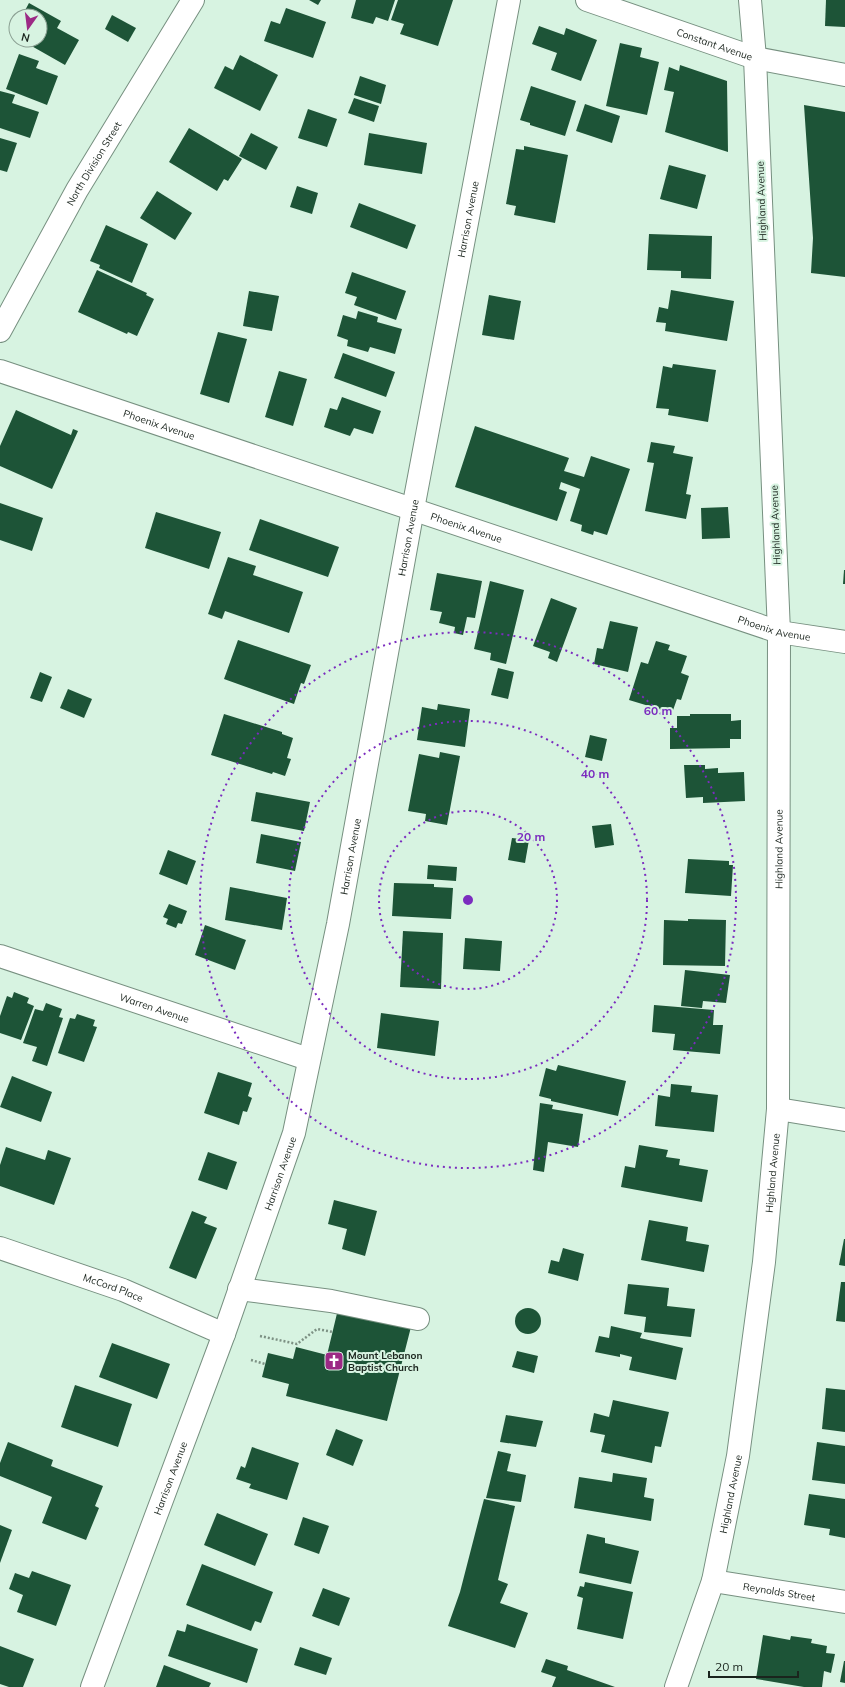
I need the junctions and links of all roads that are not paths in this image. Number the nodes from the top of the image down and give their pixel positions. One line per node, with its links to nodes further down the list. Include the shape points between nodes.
1 (193, 0): 7 (street, North Division Street, via 77,190)
2 (509, 0): 9 (street, Harrison Avenue)
3 (588, 0): 5 (street, Constant Avenue)
4 (750, 0): 5 (street, Highland Avenue)
5 (756, 58): 6 (street, Constant Avenue); 10 (street, Highland Avenue)
6 (845, 75)
7 (0, 331)
8 (0, 371): 9 (street, Phoenix Avenue)
9 (413, 509): 10 (street, Phoenix Avenue); 13 (street, Harrison Avenue, via 339,916)
10 (779, 632): 11 (street, Phoenix Avenue); 14 (street, Highland Avenue)
11 (845, 642)
12 (0, 956): 13 (street, Warren Avenue)
13 (308, 1059): 17 (street, Harrison Avenue, via 294,1133)
14 (778, 1109): 15 (street); 20 (street, Highland Avenue, via 764,1262 740,1449)
15 (845, 1120)
16 (0, 1248): 19 (street, McCord Place, via 123,1290)
17 (239, 1289): 18 (street, via 331,1301); 19 (street, Harrison Avenue)
18 (418, 1319)
19 (224, 1334): 22 (street, Harrison Avenue)
20 (713, 1581): 21 (street, Reynolds Street); 23 (street, Highland Avenue)
21 (845, 1602)
22 (92, 1687)
23 (676, 1687)

